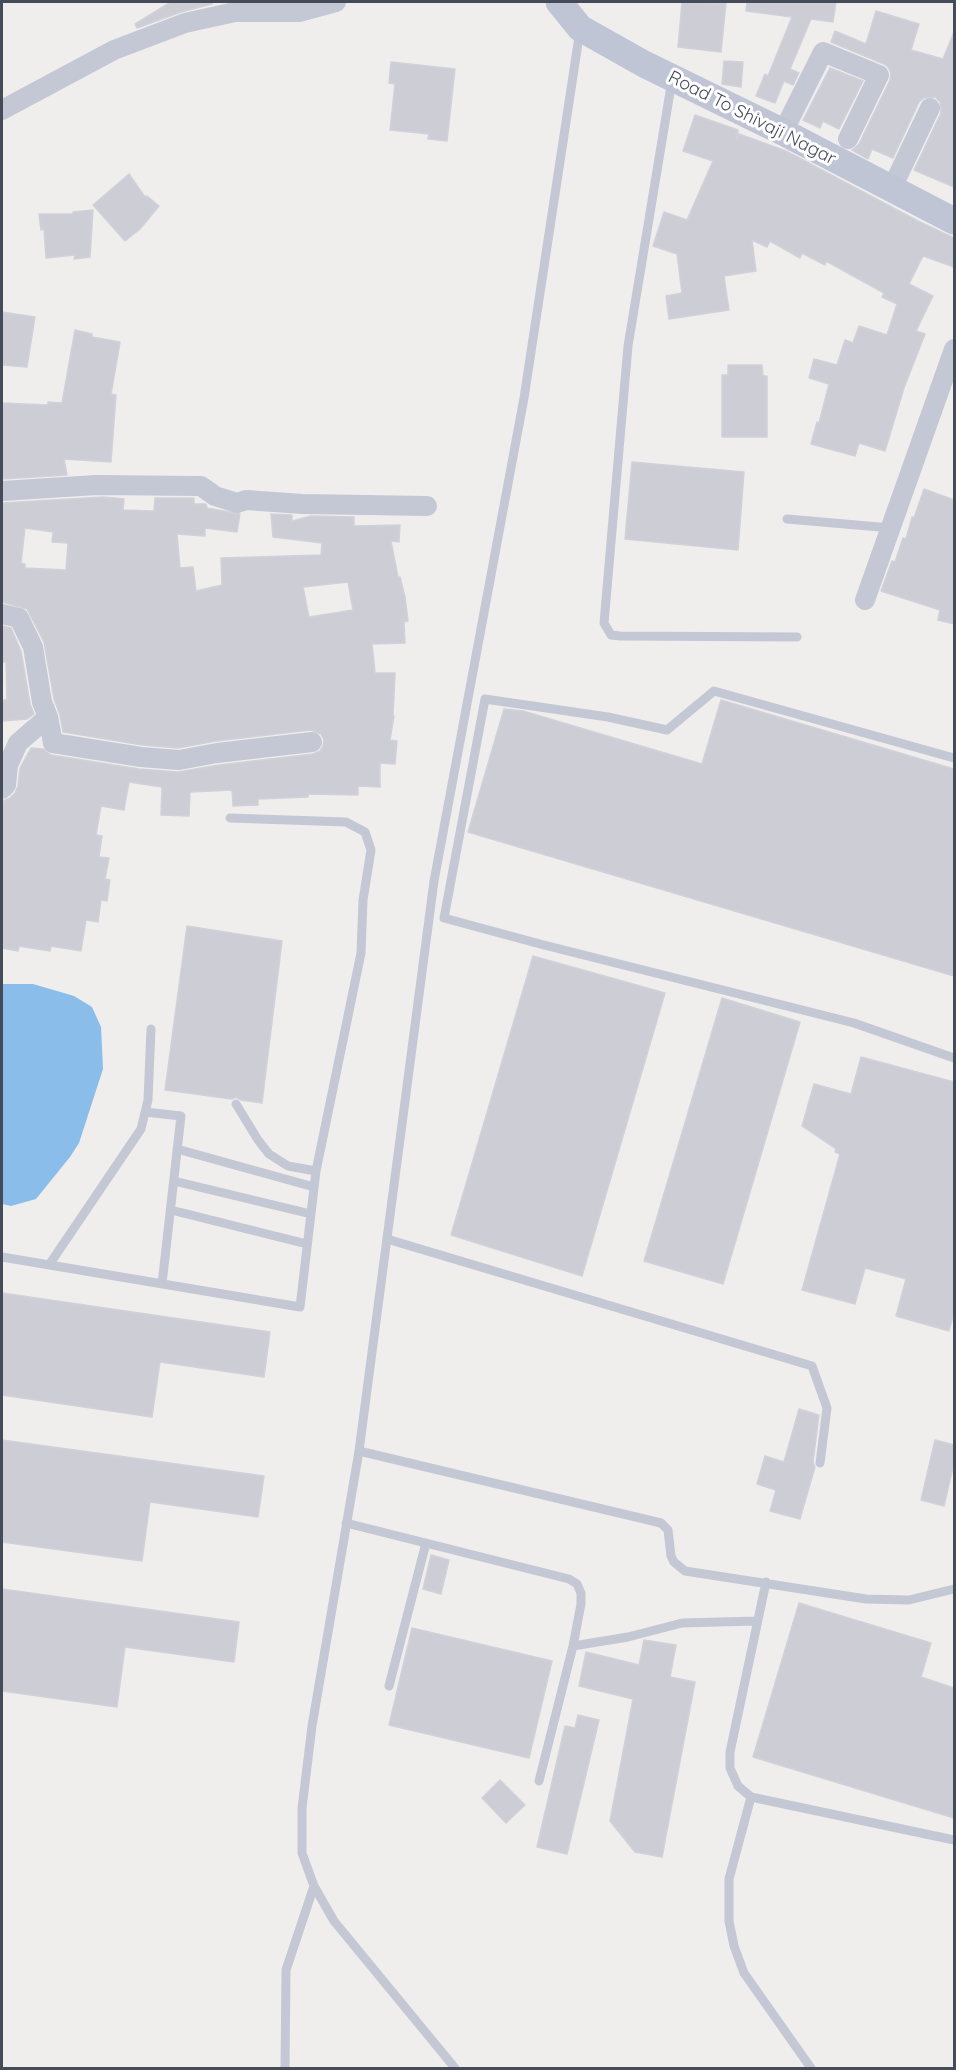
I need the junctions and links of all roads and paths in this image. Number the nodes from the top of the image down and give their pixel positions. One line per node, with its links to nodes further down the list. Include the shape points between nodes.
1 (336, 2): 6 (street, via 299,12 235,12 185,23 114,50)
2 (559, 2): 3 (street, Road To Shivaji Nagar)
3 (580, 28): 4 (street, Road To Shivaji Nagar); 34 (lane, via 524,398 434,881)
4 (673, 78): 7 (street, Road To Shivaji Nagar); 18 (lane, via 628,346 604,623 611,634 620,636)
5 (930, 108): 9 (street)
6 (2, 110)
7 (783, 132): 8 (street, via 823,52 879,75); 9 (street, Road To Shivaji Nagar)
8 (848, 139)
9 (892, 188): 10 (street, Road To Shivaji Nagar)
10 (954, 221)
11 (954, 349): 15 (street)
12 (2, 490): 13 (street, via 96,485 201,486 215,496 237,503 246,500)
13 (427, 506)
14 (788, 519): 15 (lane)
15 (891, 528): 16 (street)
16 (865, 600)
17 (2, 614): 19 (street, via 19,618 33,647)
18 (796, 637)
19 (48, 717): 20 (street, via 53,743 141,757 179,760); 22 (street, via 18,744)
20 (312, 742)
21 (954, 758): 25 (lane, via 714,691 667,730 485,699 444,918 854,1023)
22 (2, 789)
23 (230, 818): 29 (lane, via 346,822 364,832 370,850 361,953)
24 (151, 1029): 27 (lane)
25 (954, 1058)
26 (236, 1104): 29 (lane, via 269,1154 288,1166)
27 (145, 1112): 28 (lane, via 181,1116); 37 (lane, via 141,1129)
28 (177, 1149): 30 (lane); 31 (lane)
29 (316, 1172): 31 (lane)
30 (174, 1181): 32 (lane); 33 (lane)
31 (314, 1187): 33 (lane)
32 (171, 1210): 35 (lane); 38 (lane)
33 (311, 1214): 35 (lane)
34 (387, 1239): 39 (lane); 40 (lane, via 812,1365 827,1408)
35 (308, 1244): 38 (lane, via 300,1307)
36 (2, 1257): 37 (lane)
37 (49, 1265): 38 (lane)
38 (162, 1284)
39 (359, 1451): 41 (lane); 43 (lane, via 661,1523 669,1530 671,1556 685,1571)
40 (820, 1462)
41 (346, 1523): 42 (lane); 51 (lane, via 302,1808 302,1853)
42 (426, 1543): 46 (lane, via 577,1584 581,1604); 47 (lane)
43 (766, 1582): 44 (lane, via 877,1599 909,1600); 45 (lane)
44 (954, 1589)
45 (757, 1621): 46 (lane, via 682,1623); 49 (lane, via 730,1752 730,1768 738,1786)
46 (573, 1646): 48 (lane)
47 (389, 1686)
48 (539, 1781)
49 (751, 1797): 50 (lane); 54 (lane, via 729,1879 729,1921 734,1946 744,1973)
50 (954, 1840)
51 (314, 1886): 52 (lane, via 286,1970); 53 (lane, via 334,1921)
52 (285, 2068)
53 (455, 2068)
54 (811, 2068)

